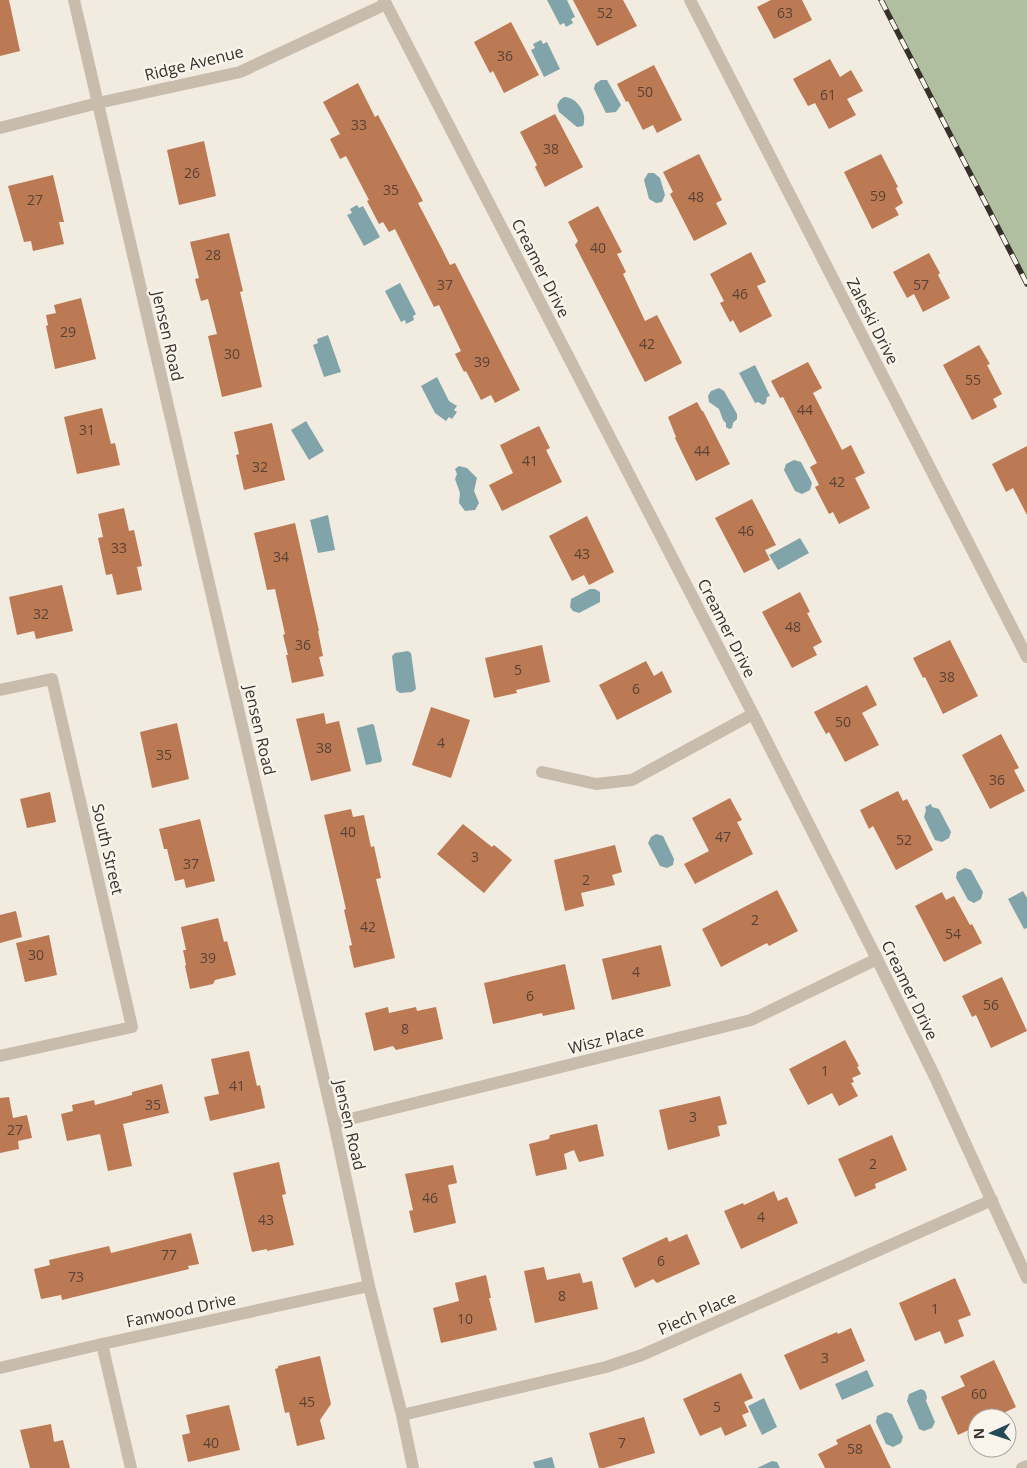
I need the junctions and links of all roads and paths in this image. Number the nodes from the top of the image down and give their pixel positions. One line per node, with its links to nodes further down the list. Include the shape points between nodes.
1 (74, 0): 4 (street, Jensen Road)
2 (690, 0): 6 (street, Zaleski Drive)
3 (385, 2): 4 (street, Ridge Avenue, via 240,72); 8 (street, Creamer Drive)
4 (98, 103): 5 (street, Ridge Avenue); 12 (street, Jensen Road)
5 (0, 128)
6 (1027, 657)
7 (0, 690): 11 (street, South Street, via 52,678 132,1027)
8 (754, 714): 9 (street, via 632,780 596,784); 10 (street, Creamer Drive)
9 (542, 772)
10 (877, 959): 12 (street, Wisz Place, via 751,1020); 13 (street, Creamer Drive)
11 (0, 1056)
12 (334, 1123): 15 (street, Jensen Road)
13 (992, 1200): 14 (street, Creamer Drive); 18 (street, Piech Place, via 642,1355 606,1367)
14 (1027, 1278)
15 (369, 1286): 16 (street, Fanwood Drive); 18 (street, Jensen Road)
16 (102, 1344): 17 (street, Fanwood Drive); 20 (street)
17 (0, 1368)
18 (402, 1415): 21 (street, Jensen Road)
19 (1027, 1466): 22 (street)
20 (131, 1468)
21 (413, 1468)
22 (1022, 1468)

